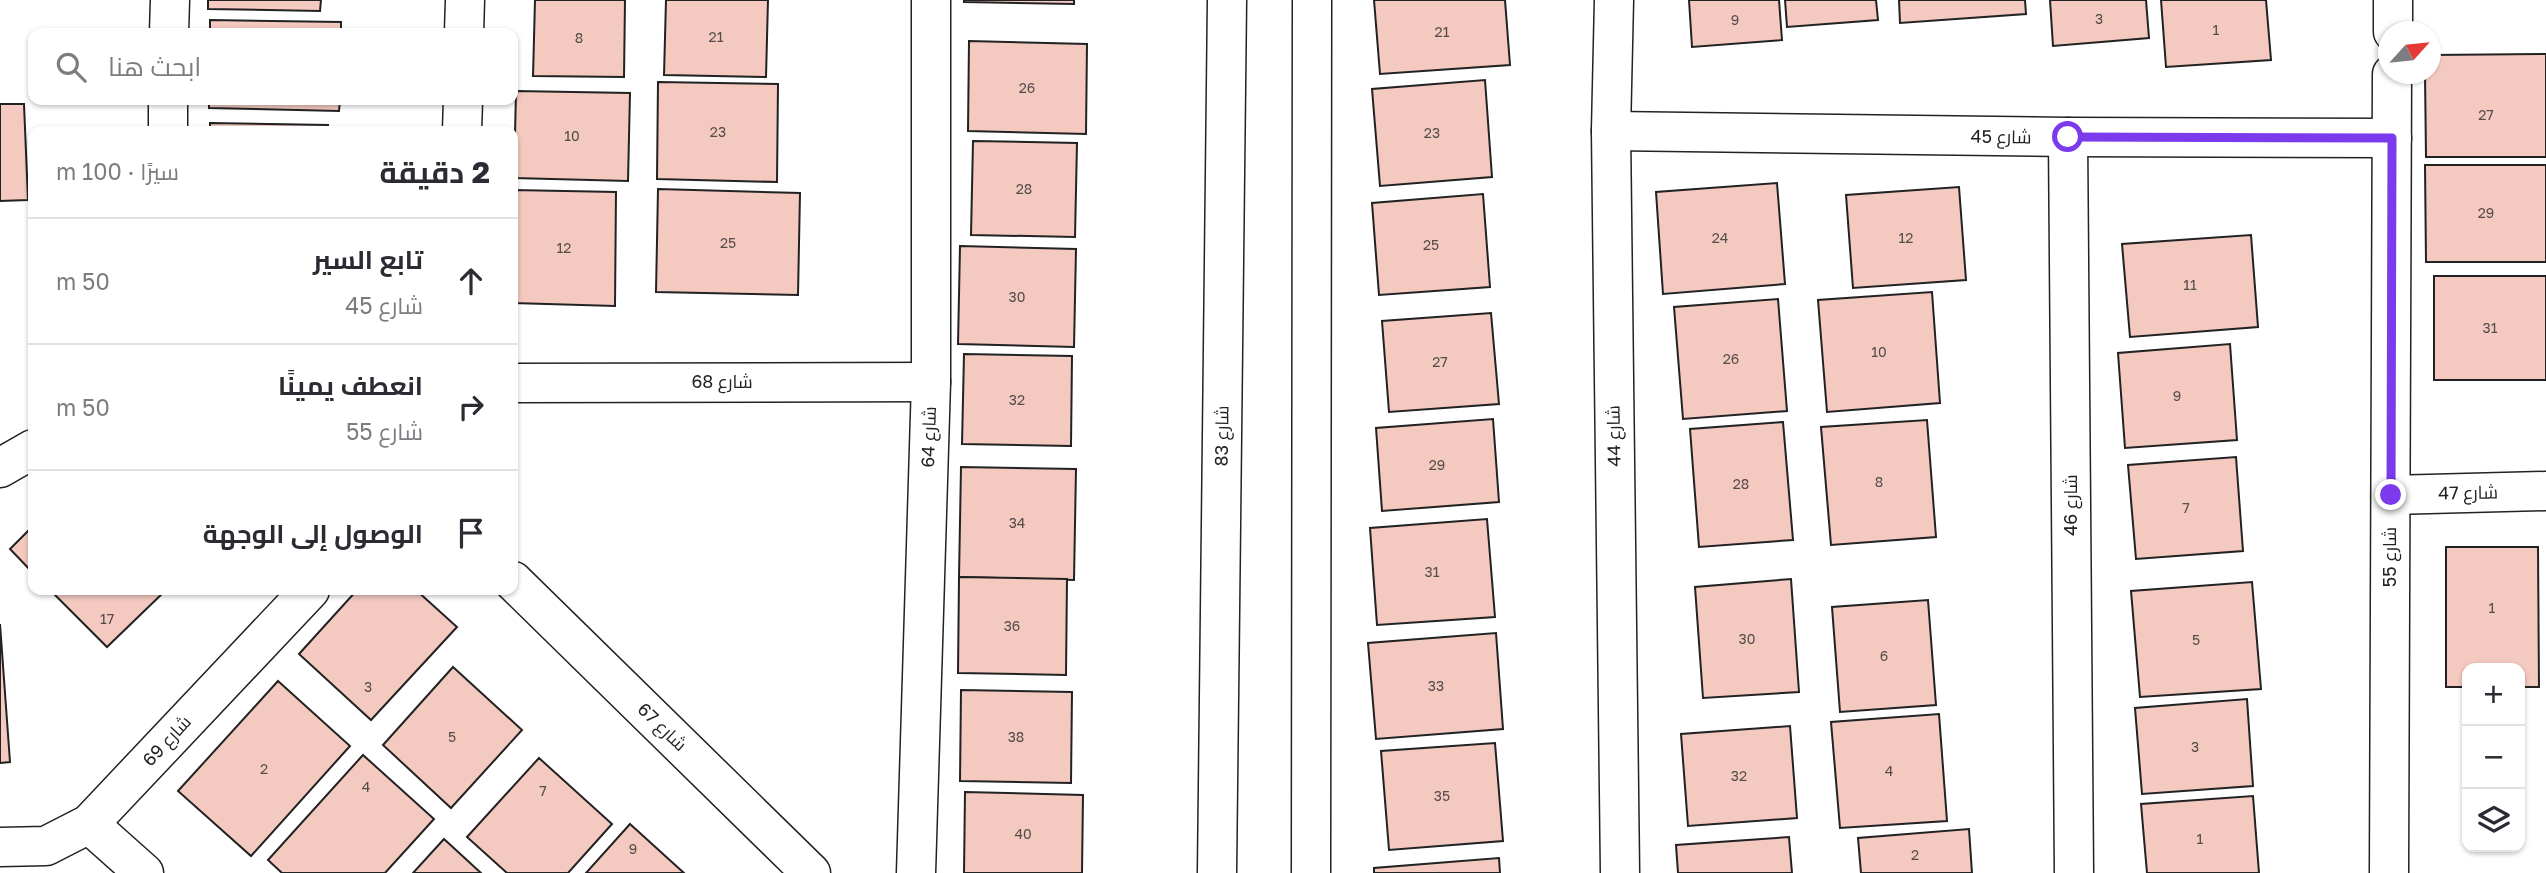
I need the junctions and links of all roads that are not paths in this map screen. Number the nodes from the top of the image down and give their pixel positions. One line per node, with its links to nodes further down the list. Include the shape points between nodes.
1 (170, 0): 9 (street)
2 (465, 0): 10 (street)
3 (931, 0): 19 (street, شارع 64)
4 (1227, 0): 32 (street, شارع 83)
5 (1312, 0): 33 (street)
6 (1614, 0): 16 (street, شارع 44)
7 (2393, 0): 8 (street)
8 (2393, 21)
9 (169, 28)
10 (464, 28)
11 (2392, 84): 18 (street, شارع 55)
12 (168, 105): 14 (street)
13 (463, 105): 15 (street)
14 (168, 126)
15 (462, 126)
16 (1611, 131): 17 (street, شارع 45); 34 (street, شارع 44)
17 (2068, 137): 18 (street, شارع 45); 35 (street, شارع 46)
18 (2392, 138): 24 (street, شارع 55)
19 (931, 382): 20 (street, شارع 68); 31 (street, شارع 64)
20 (518, 383)
21 (28, 452): 22 (street)
22 (0, 468)
23 (2546, 491): 24 (street, شارع 47)
24 (2391, 495): 36 (street, شارع 55)
25 (518, 586): 30 (street, شارع 67)
26 (305, 595): 27 (street, شارع 69)
27 (89, 824): 28 (street, شارع 69, via 46,846); 29 (street)
28 (0, 847)
29 (144, 873)
30 (811, 873)
31 (916, 873)
32 (1217, 873)
33 (1311, 873)
34 (1620, 873)
35 (2074, 873)
36 (2389, 873)

